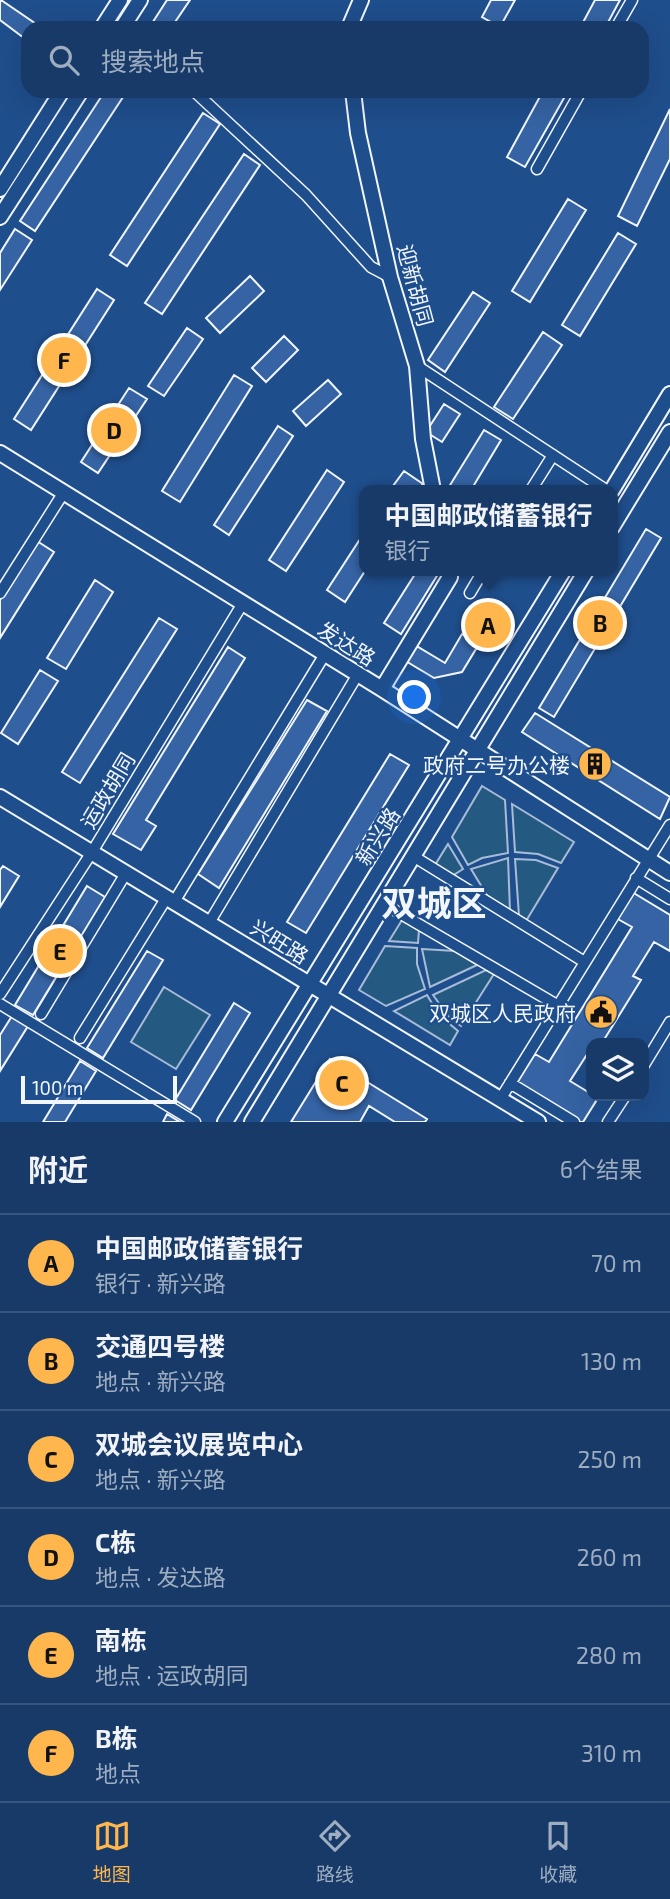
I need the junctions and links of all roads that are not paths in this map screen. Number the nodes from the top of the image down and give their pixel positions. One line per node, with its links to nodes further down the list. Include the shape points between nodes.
1 (120, 0): 5 (street)
2 (140, 0): 6 (street)
3 (361, 0): 7 (street)
4 (632, 0): 8 (street)
5 (107, 21)
6 (126, 21)
7 (352, 21)
8 (620, 21)
9 (58, 98): 15 (street)
10 (76, 98): 16 (street)
11 (202, 98): 17 (street, via 306,195 371,267)
12 (355, 98): 17 (street, 迎新胡同, via 358,133)
13 (577, 98): 14 (street)
14 (537, 169)
15 (0, 189)
16 (0, 217)
17 (390, 277): 18 (street, 迎新胡同)
18 (417, 366): 22 (street); 23 (street, 迎新胡同)
19 (670, 394): 26 (street)
20 (670, 432): 29 (street)
21 (0, 453): 27 (street, 发达路)
22 (553, 455): 24 (street); 25 (street)
23 (432, 485)
24 (534, 485)
25 (600, 485)
26 (614, 485)
27 (64, 492): 35 (street); 37 (street, 发达路)
28 (618, 495): 29 (street)
29 (628, 501): 30 (street)
30 (618, 517)
31 (450, 576): 40 (street)
32 (480, 576): 36 (street)
33 (560, 576): 41 (street, 新兴路)
34 (583, 576): 42 (street, 新兴路)
35 (0, 593)
36 (470, 593)
37 (243, 603): 38 (street, 发达路); 45 (street, 运政胡同)
38 (325, 654): 39 (street, 发达路); 52 (street)
39 (358, 674): 40 (street, 发达路); 54 (street)
40 (382, 689): 41 (street, 发达路)
41 (460, 741): 42 (street, 发达路); 56 (street, 新兴路)
42 (476, 749): 46 (street, 新兴路); 47 (street, 发达路)
43 (0, 797): 45 (street, 兴旺路)
44 (670, 825): 47 (street)
45 (92, 852): 48 (street, 兴旺路); 57 (street, 运政胡同)
46 (412, 856): 53 (street, 新兴路); 55 (street)
47 (648, 859): 49 (street, 发达路); 50 (street)
48 (126, 873): 52 (street, 兴旺路); 61 (street)
49 (670, 873)
50 (636, 877): 51 (street); 55 (street)
51 (670, 899)
52 (171, 900): 54 (street, 兴旺路); 63 (street)
53 (384, 904): 58 (street, 新兴路); 60 (street)
54 (209, 923): 56 (street, 兴旺路)
55 (583, 961): 60 (street)
56 (310, 985): 58 (street, 兴旺路); 69 (street, 新兴路)
57 (0, 994)
58 (328, 996): 66 (street, 兴旺路); 70 (street, 新兴路)
59 (0, 1004): 68 (street)
60 (557, 1005): 65 (street)
61 (41, 1014)
62 (670, 1022): 64 (street)
63 (80, 1038)
64 (649, 1057)
65 (510, 1083): 66 (street); 72 (street)
66 (501, 1098): 71 (street, 兴旺路)
67 (622, 1101): 73 (street)
68 (195, 1122)
69 (225, 1122)
70 (252, 1122)
71 (538, 1122)
72 (574, 1122)
73 (608, 1122)

